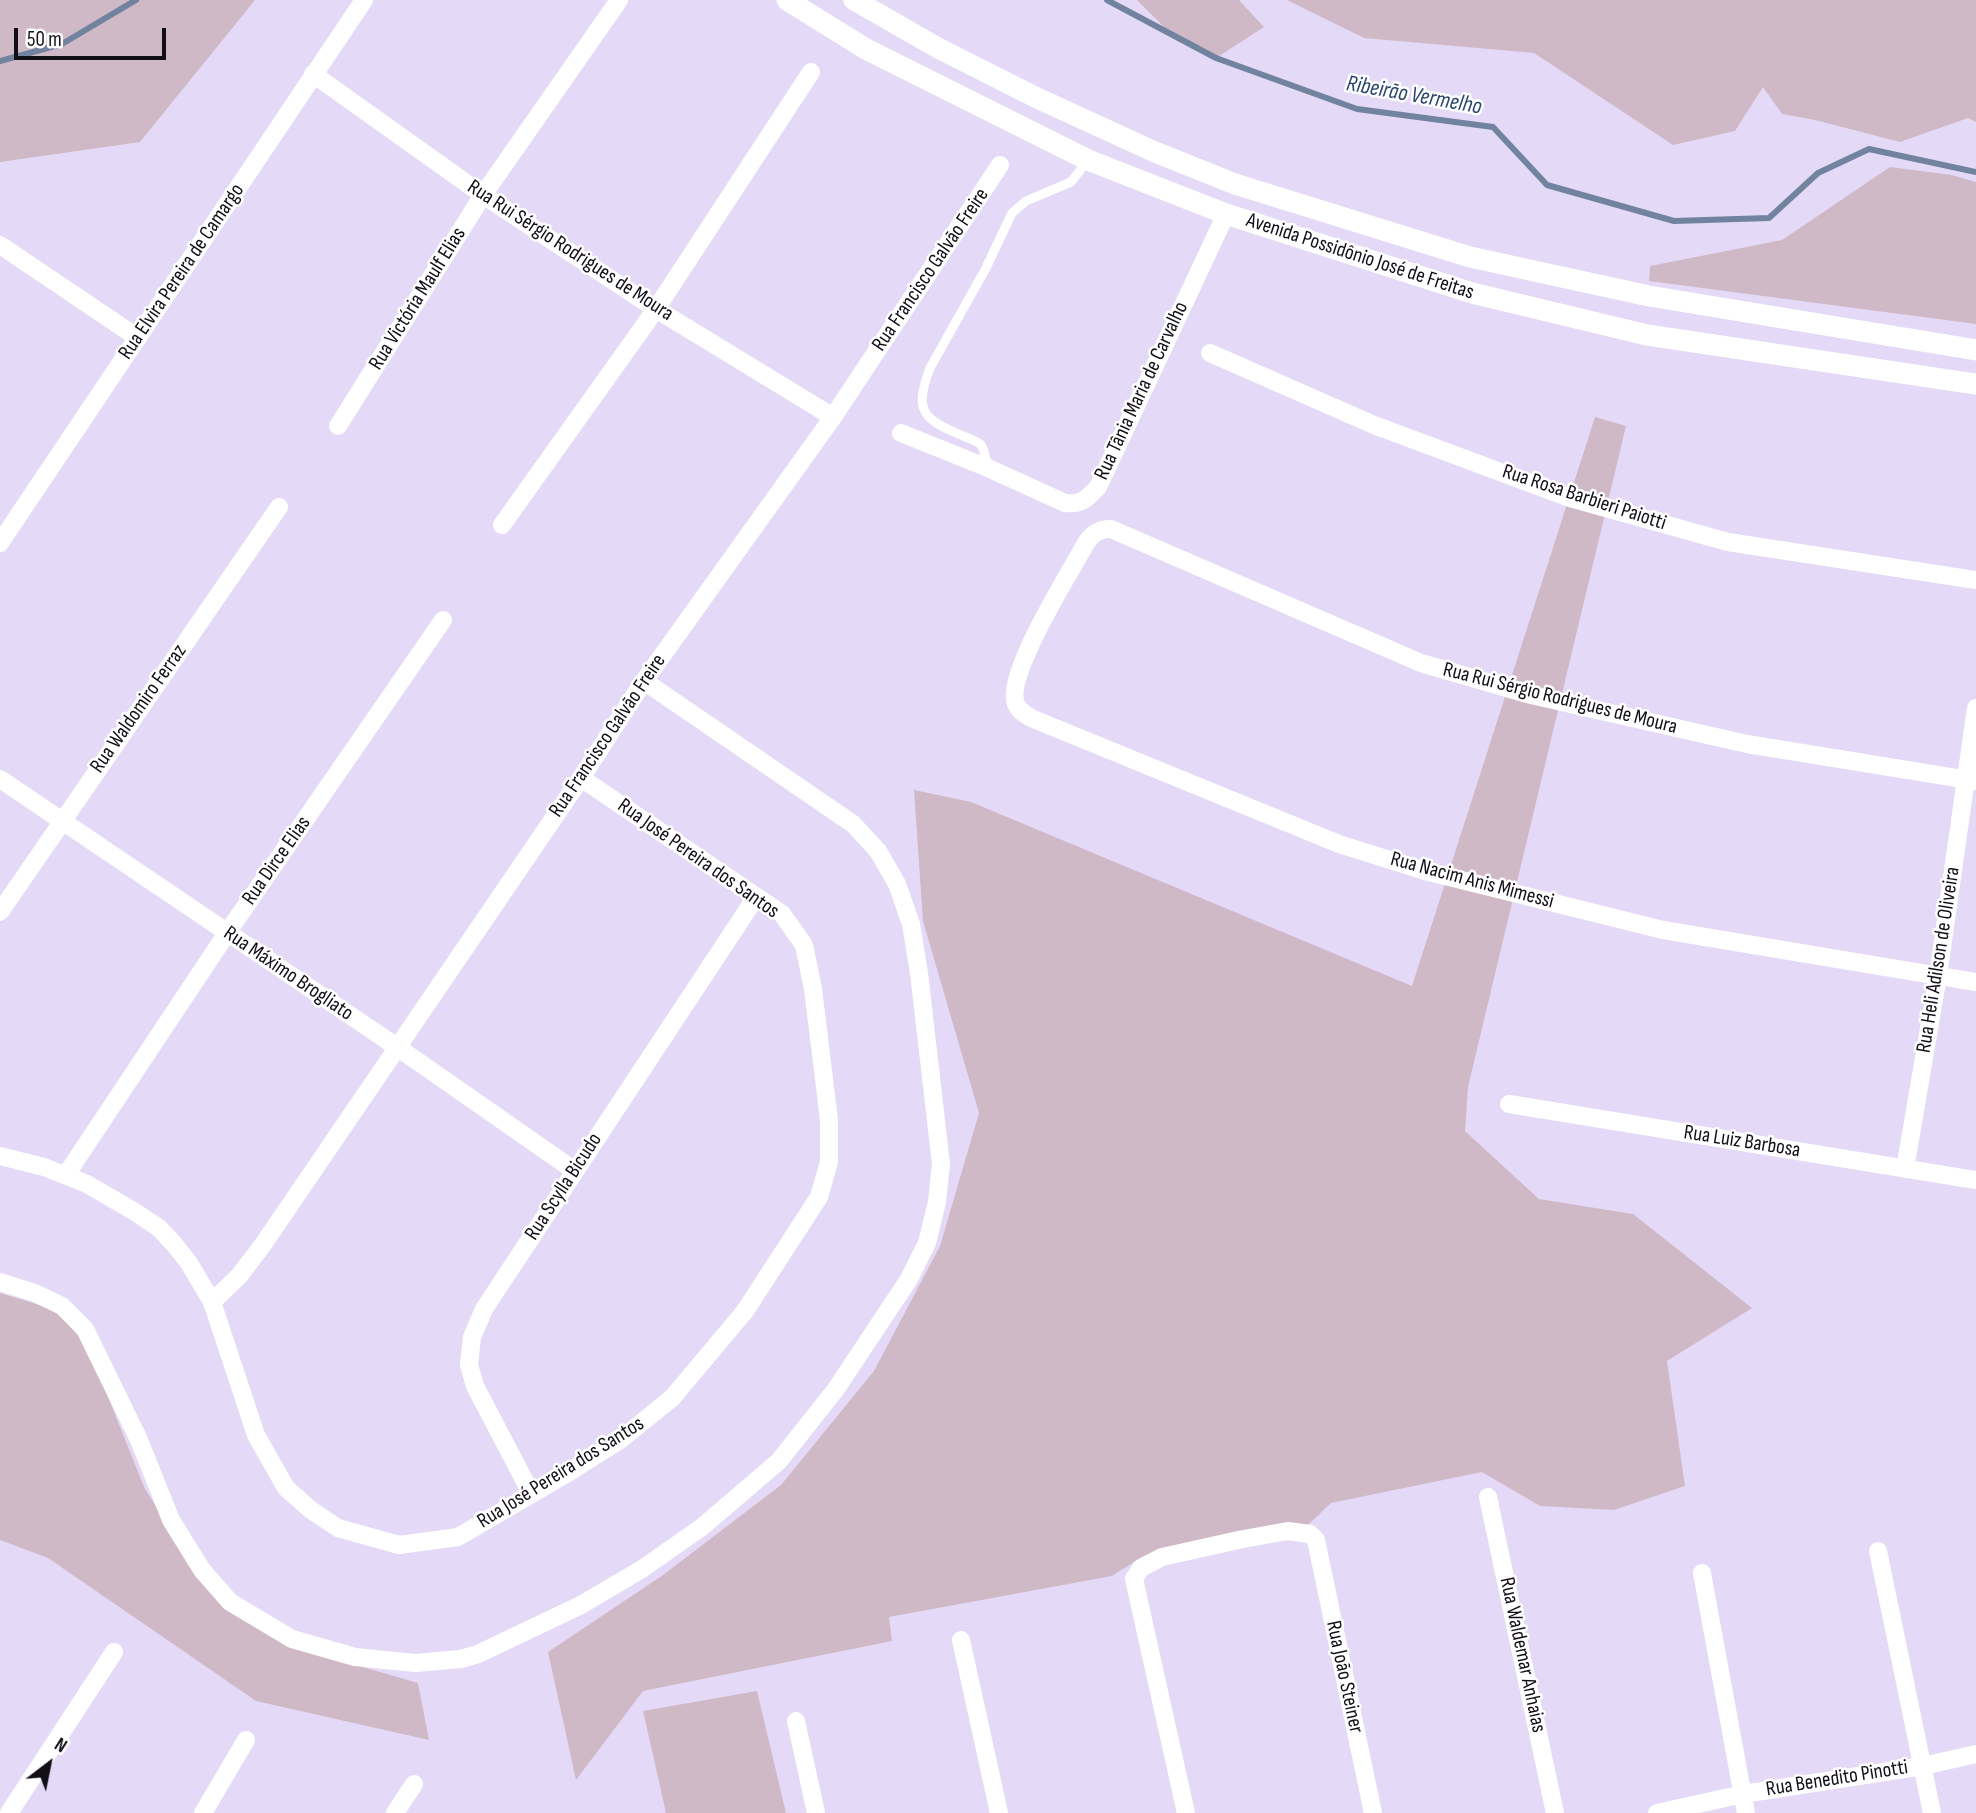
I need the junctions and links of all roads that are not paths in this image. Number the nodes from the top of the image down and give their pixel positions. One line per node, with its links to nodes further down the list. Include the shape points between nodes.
1 (364, 0): 6 (street, Rua Elvira Pereira de Camargo)
2 (619, 0): 11 (street, Rua Victória Maulf Elias)
3 (787, 0): 8 (street, Avenida Possidônio José de Freitas, via 888,61)
4 (854, 0): 7 (street, Avenida Possidônio José de Freitas, via 938,48)
5 (811, 72): 14 (street)
6 (313, 74): 11 (street, Rua Rui Sérgio Rodrigues de Moura); 15 (street, Rua Elvira Pereira de Camargo)
7 (1101, 128): 8 (street); 10 (street, Avenida Possidônio José de Freitas)
8 (1088, 160): 12 (street, Avenida Possidônio José de Freitas); 22 (lane, via 1070,182 1026,201 1012,213 923,385 922,407 928,418 982,446)
9 (1000, 165): 19 (street, Rua Francisco Galvão Freire)
10 (1235, 184): 12 (street); 16 (street, Avenida Possidônio José de Freitas, via 1470,257 1648,296)
11 (483, 195): 14 (street, Rua Rui Sérgio Rodrigues de Moura); 20 (street, Rua Victória Maulf Elias)
12 (1226, 214): 18 (street, Avenida Possidônio José de Freitas, via 1472,293 1647,335); 22 (street, Rua Tânia Maria de Carvalho, via 1098,487 1085,500 1065,503)
13 (0, 245): 15 (street)
14 (656, 309): 19 (street, Rua Rui Sérgio Rodrigues de Moura); 24 (street)
15 (138, 338): 25 (street, Rua Elvira Pereira de Camargo)
16 (1976, 350)
17 (1210, 353): 26 (street, Rua Rosa Barbieri Paiotti, via 1374,425 1570,498 1728,542)
18 (1976, 384)
19 (833, 417): 28 (street, Rua Francisco Galvão Freire)
20 (338, 426)
21 (901, 433): 22 (street, Rua Tânia Maria de Carvalho)
22 (988, 468)
23 (279, 506): 34 (street, Rua Waldomiro Ferraz)
24 (502, 525)
25 (0, 543)
26 (1976, 579)
27 (443, 620): 37 (street, Rua Dirce Elias)
28 (644, 681): 31 (street, Rua Francisco Galvão Freire); 47 (street, via 853,824 878,851 897,884 911,924 941,1164 927,1243 909,1279 836,1389 779,1461 702,1527 642,1569 581,1605 489,1649 461,1659 415,1663 355,1657 292,1639 230,1602 202,1570 171,1520 139,1440 85,1329 62,1306)
29 (1016, 681): 33 (street, Rua Rui Sérgio Rodrigues de Moura, via 1037,629 1092,535 1111,529 1421,663 1531,695 1747,744); 38 (street, Rua Nacim Anis Mimessi, via 1016,705 1031,718 1339,844 1425,871 1663,930)
30 (1976, 708): 33 (street, Rua Heli Adilson de Oliveira)
31 (581, 778): 35 (street, Rua José Pereira dos Santos); 40 (street, Rua Francisco Galvão Freire)
32 (0, 779): 34 (street, Rua Máximo Brogliato)
33 (1971, 780): 38 (street, Rua Heli Adilson de Oliveira)
34 (62, 821): 36 (street, Rua Waldomiro Ferraz); 37 (street, Rua Máximo Brogliato)
35 (756, 897): 44 (street, Rua Scylla Bicudo); 49 (street, Rua José Pereira dos Santos, via 782,914 804,944 829,1120 829,1162 819,1197 745,1311 672,1398 620,1440)
36 (0, 912)
37 (227, 933): 40 (street, Rua Máximo Brogliato); 45 (street, Rua Dirce Elias)
38 (1937, 976): 39 (street, Rua Nacim Anis Mimessi); 43 (street, Rua Heli Adilson de Oliveira)
39 (1976, 982)
40 (397, 1047): 44 (street, Rua Máximo Brogliato); 48 (street, Rua Francisco Galvão Freire, via 262,1246)
41 (1509, 1104): 43 (street, Rua Luiz Barbosa)
42 (0, 1156): 45 (street)
43 (1905, 1169): 46 (street, Rua Luiz Barbosa)
44 (575, 1171): 49 (street, Rua Scylla Bicudo, via 484,1310 472,1338 469,1365 475,1386)
45 (66, 1175): 48 (street, via 159,1228 189,1263)
46 (1976, 1180)
47 (0, 1282)
48 (212, 1302): 49 (street, Rua José Pereira dos Santos, via 256,1435 286,1488 338,1528 399,1545 458,1537)
49 (531, 1493)
50 (1488, 1497): 68 (street, Rua Waldemar Anhaias)
51 (1878, 1551): 58 (street)
52 (1702, 1573): 60 (street)
53 (961, 1640): 65 (street)
54 (114, 1652): 61 (street)
55 (796, 1721): 64 (street)
56 (246, 1741): 62 (street)
57 (1976, 1754): 58 (street, Rua Benedito Pinotti)
58 (1923, 1766): 60 (street, Rua Benedito Pinotti); 71 (street)
59 (414, 1784): 63 (street)
60 (1742, 1794): 69 (street, Rua Benedito Pinotti); 70 (street)
61 (9, 1813)
62 (203, 1813)
63 (395, 1813)
64 (816, 1813)
65 (999, 1813)
66 (1186, 1813): 67 (street, Rua João Steiner, via 1134,1579 1141,1568 1162,1557 1288,1531 1310,1534 1316,1540)
67 (1373, 1813)
68 (1555, 1813)
69 (1657, 1813)
70 (1746, 1813)
71 (1932, 1813)

